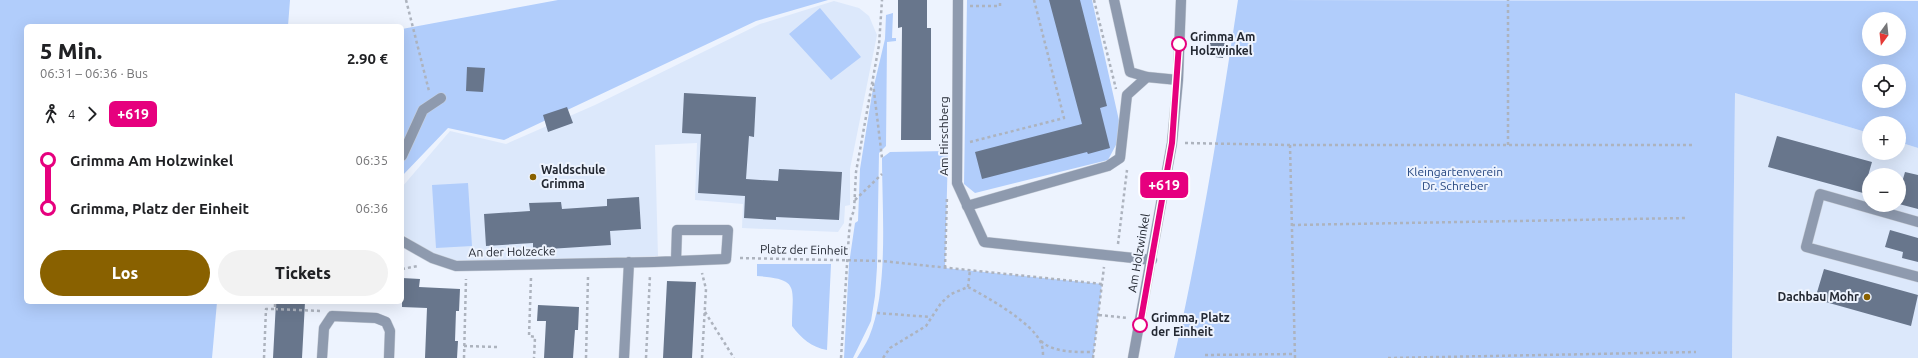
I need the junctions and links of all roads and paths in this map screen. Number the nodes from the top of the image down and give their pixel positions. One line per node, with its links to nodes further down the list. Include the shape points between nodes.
1 (406, 0): 15 (path)
2 (882, 0): 11 (path, via 879,45)
3 (1000, 0): 9 (path, via 1000,6)
4 (1034, 0): 17 (path, via 1064,118)
5 (1094, 0): 13 (path)
6 (1114, 0): 10 (street, via 1130,72)
7 (1181, 0): 12 (street, Am Holzwinkel)
8 (1508, 0): 19 (path)
9 (958, 3): 17 (street, Am Hirschberg)
10 (1146, 77): 12 (street); 23 (street, via 1127,96)
11 (873, 79): 22 (path); 26 (path, via 856,172)
12 (1178, 80): 16 (street, Am Holzwinkel)
13 (1117, 91)
14 (441, 98): 15 (street)
15 (432, 104): 21 (street, via 423,110)
16 (1172, 143): 18 (path); 37 (street, Am Holzwinkel)
17 (956, 145): 27 (street, Am Hirschberg, via 957,183)
18 (1290, 145): 19 (path); 30 (path)
19 (1508, 145): 20 (path)
20 (1693, 145)
21 (404, 152)
22 (882, 158)
23 (1120, 158): 27 (street, via 1108,166); 33 (path, via 1127,162)
24 (882, 174): 26 (path)
25 (947, 190): 44 (path)
26 (855, 200): 35 (path)
27 (968, 206): 32 (street, Am Hirschberg, via 984,242)
28 (1686, 218): 30 (path)
29 (1918, 222): 46 (street, via 1820,194 1806,247)
30 (1292, 225): 60 (path)
31 (404, 242): 43 (street, An der Holzecke, via 432,258 456,266)
32 (1105, 255): 33 (street, Am Hirschberg); 47 (path)
33 (1117, 256): 37 (street, Am Hirschberg)
34 (726, 259): 35 (path, Platz der Einheit); 36 (street, An der Holzecke); 38 (street, via 728,230 677,230)
35 (847, 259): 44 (path, Platz der Einheit); 72 (path)
36 (699, 260): 38 (street, An der Holzecke); 50 (path, via 706,289)
37 (1152, 260): 54 (street, Am Holzwinkel)
38 (676, 261): 40 (street, An der Holzecke)
39 (629, 262): 40 (street, An der Holzecke); 41 (street, An der Holzecke); 68 (street)
40 (650, 262): 69 (path)
41 (588, 264): 42 (street, An der Holzecke); 67 (path)
42 (532, 265): 43 (street, An der Holzecke); 66 (path, via 529,336 535,337)
43 (466, 266): 56 (path)
44 (945, 268): 45 (path, Platz der Einheit)
45 (970, 270): 47 (path, Platz der Einheit); 48 (path)
46 (1918, 277)
47 (1102, 284): 52 (path)
48 (968, 287): 53 (path, via 951,294); 55 (path, via 1022,321)
49 (275, 304): 62 (path, via 275,309 266,309)
50 (705, 312): 70 (path); 71 (path)
51 (877, 314): 53 (path)
52 (1099, 315): 54 (path); 58 (path)
53 (931, 317): 73 (path, via 926,326 890,348)
54 (1141, 320): 76 (street, Am Holzwinkel)
55 (1041, 341): 58 (path, via 1045,345 1060,349); 74 (path)
56 (464, 346): 57 (path); 65 (path)
57 (498, 347)
58 (1094, 352): 75 (path)
59 (1696, 352): 78 (path)
60 (1295, 354): 61 (path); 77 (path)
61 (1205, 355)
62 (264, 358)
63 (322, 358): 64 (street, via 324,328 332,316 376,318 386,322 390,331)
64 (389, 358)
65 (464, 358)
66 (534, 358)
67 (586, 358)
68 (624, 358)
69 (646, 358)
70 (702, 358)
71 (734, 358)
72 (841, 358)
73 (882, 358)
74 (1043, 358)
75 (1093, 358)
76 (1133, 358)
77 (1296, 358)
78 (1388, 358)

